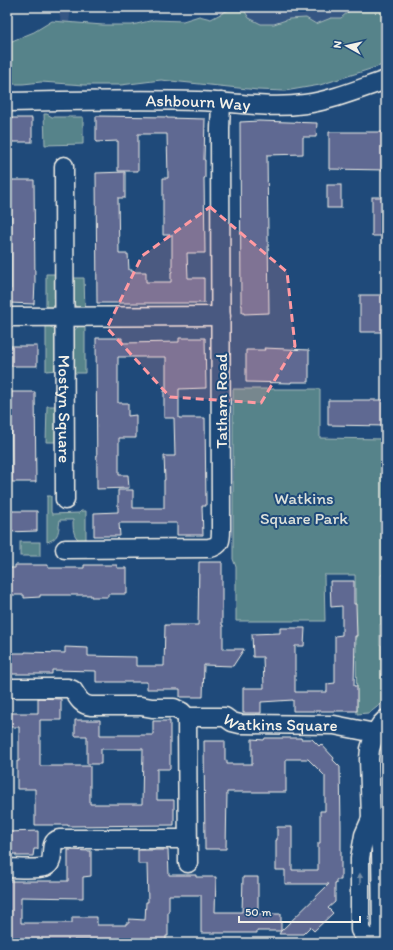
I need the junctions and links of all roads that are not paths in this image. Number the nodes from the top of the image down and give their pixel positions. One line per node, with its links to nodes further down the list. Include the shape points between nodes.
1 (386, 80): 3 (street, Ashbourn Way, via 331,99 304,104 276,106)
2 (7, 102): 3 (street, Ashbourn Way)
3 (221, 102): 5 (street, Tatham Road)
4 (64, 166): 7 (street, Mostyn Square)
5 (221, 316): 7 (street); 9 (street, Tatham Road, via 219,543 209,548)
6 (7, 317): 7 (street)
7 (65, 317): 8 (street, Mostyn Square)
8 (65, 500)
9 (65, 548)
10 (7, 688): 11 (street, Watkins Square, via 68,688 73,690 85,705 174,708)
11 (187, 717): 13 (street, Watkins Square, via 225,717 232,722 247,725 334,725); 14 (street)
12 (386, 719): 13 (street)
13 (374, 733): 17 (street, via 369,760 371,819 381,849 382,929)
14 (188, 839): 15 (street); 16 (street, via 59,839 53,843 50,864 45,867)
15 (188, 863)
16 (7, 868)
17 (371, 943)

